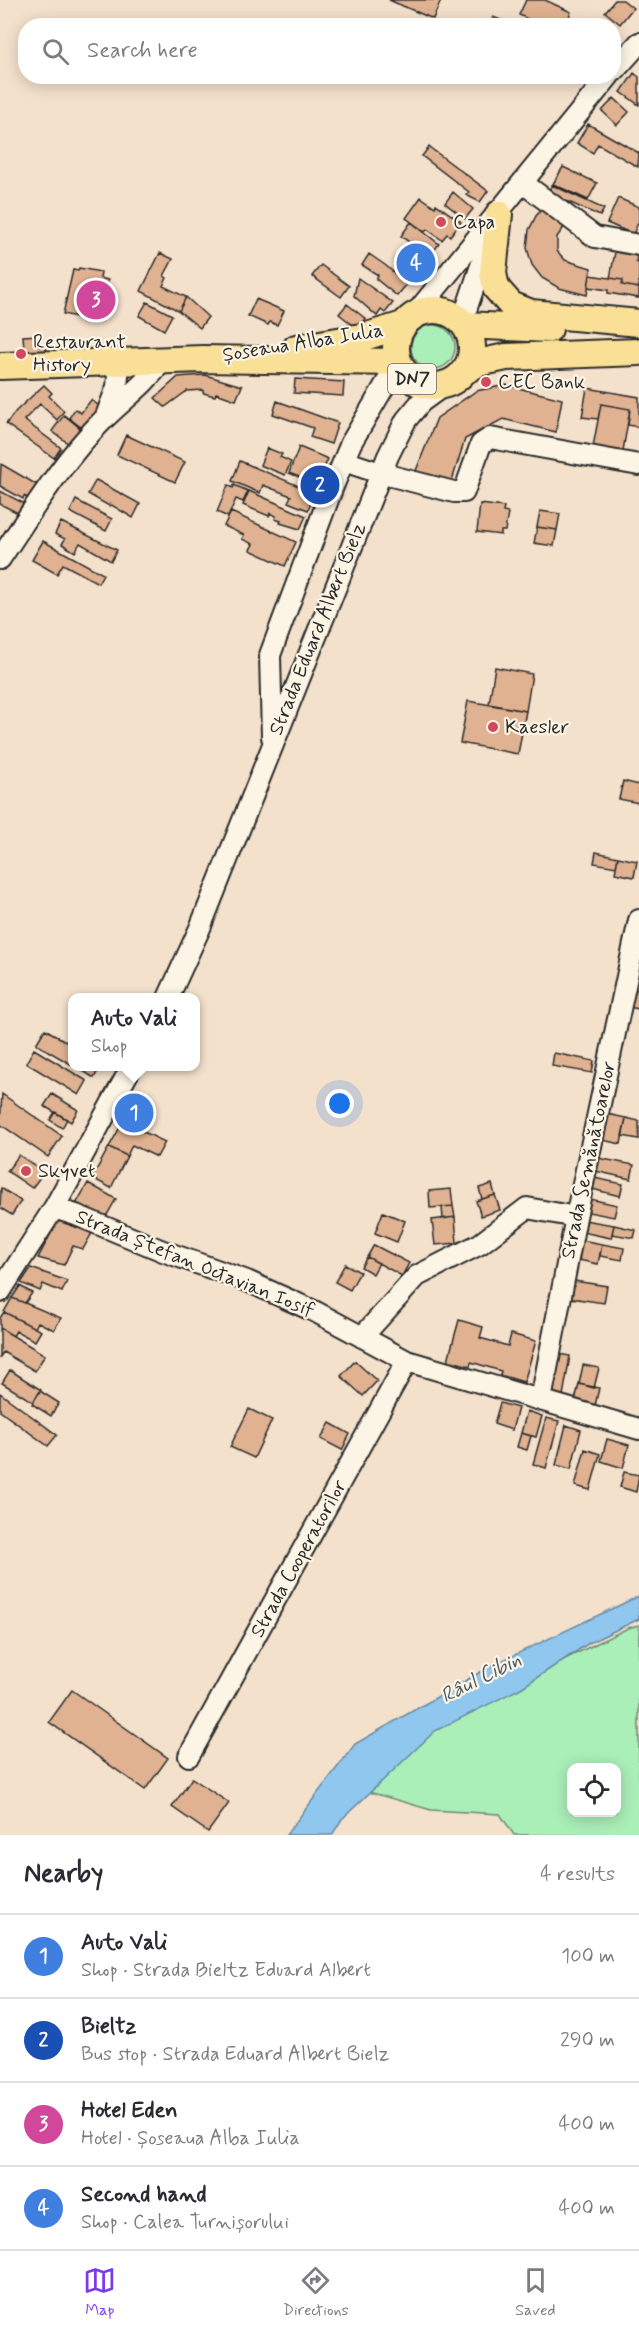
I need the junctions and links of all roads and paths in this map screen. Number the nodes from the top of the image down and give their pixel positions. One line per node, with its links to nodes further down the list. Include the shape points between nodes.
1 (639, 43): 2 (street)
2 (621, 63)
3 (603, 84): 4 (street)
4 (523, 183): 5 (street); 6 (street, via 595,237)
5 (499, 214): 7 (street); 8 (main road, via 493,273 496,288 511,305 531,313); 9 (street)
6 (639, 245)
7 (409, 319): 9 (main road, Șoseaua Alba Iulia / DN7, via 432,309 456,316); 12 (main road, Șoseaua Alba Iulia / DN7, via 367,336 327,344); 14 (main road, Șoseaua Alba Iulia / DN7, via 395,347)
8 (639, 323)
9 (464, 324): 10 (main road, Șoseaua Alba Iulia / DN7); 17 (main road, DN7, via 469,333 471,357)
10 (639, 333)
11 (639, 352): 17 (main road, Șoseaua Alba Iulia / DN7, via 506,357 478,363)
12 (203, 359): 13 (main road, Șoseaua Alba Iulia / DN7); 14 (main road, Șoseaua Alba Iulia / DN7)
13 (162, 361): 15 (main road, Șoseaua Alba Iulia / DN7); 18 (street, via 141,388)
14 (398, 362): 17 (main road, Șoseaua Alba Iulia / DN7, via 408,376 422,384 438,386); 19 (street, Strada Eduard Albert Bielz, via 359,427)
15 (119, 363): 16 (main road, Șoseaua Alba Iulia / DN7); 18 (street, via 117,387)
16 (0, 366)
17 (455, 378): 21 (street, Strada Eduard Albert Bielz, via 421,402 406,420)
18 (105, 418): 22 (street, via 53,480)
19 (344, 461): 21 (street); 23 (street, Strada Eduard Albert Bielz, via 270,655)
20 (639, 465): 21 (street, via 490,438 481,444 464,492)
21 (380, 473): 23 (street, Strada Eduard Albert Bielz)
22 (0, 559)
23 (272, 744): 25 (street)
24 (639, 920): 28 (street, Strada Semănătoarelor)
25 (170, 993)
26 (129, 1071): 27 (street)
27 (54, 1208): 29 (street); 30 (street, Strada Ștefan Octavian Iosif, via 247,1281)
28 (576, 1217): 30 (street, via 527,1208 480,1244 417,1276); 32 (street, Strada Semănătoarelor)
29 (0, 1293)
30 (362, 1337): 31 (street, Strada Ștefan Octavian Iosif)
31 (407, 1361): 32 (street, Strada Ștefan Octavian Iosif); 34 (street, Strada Cooperatorilor)
32 (541, 1400): 33 (street, Strada Ștefan Octavian Iosif)
33 (639, 1429)
34 (189, 1756)

